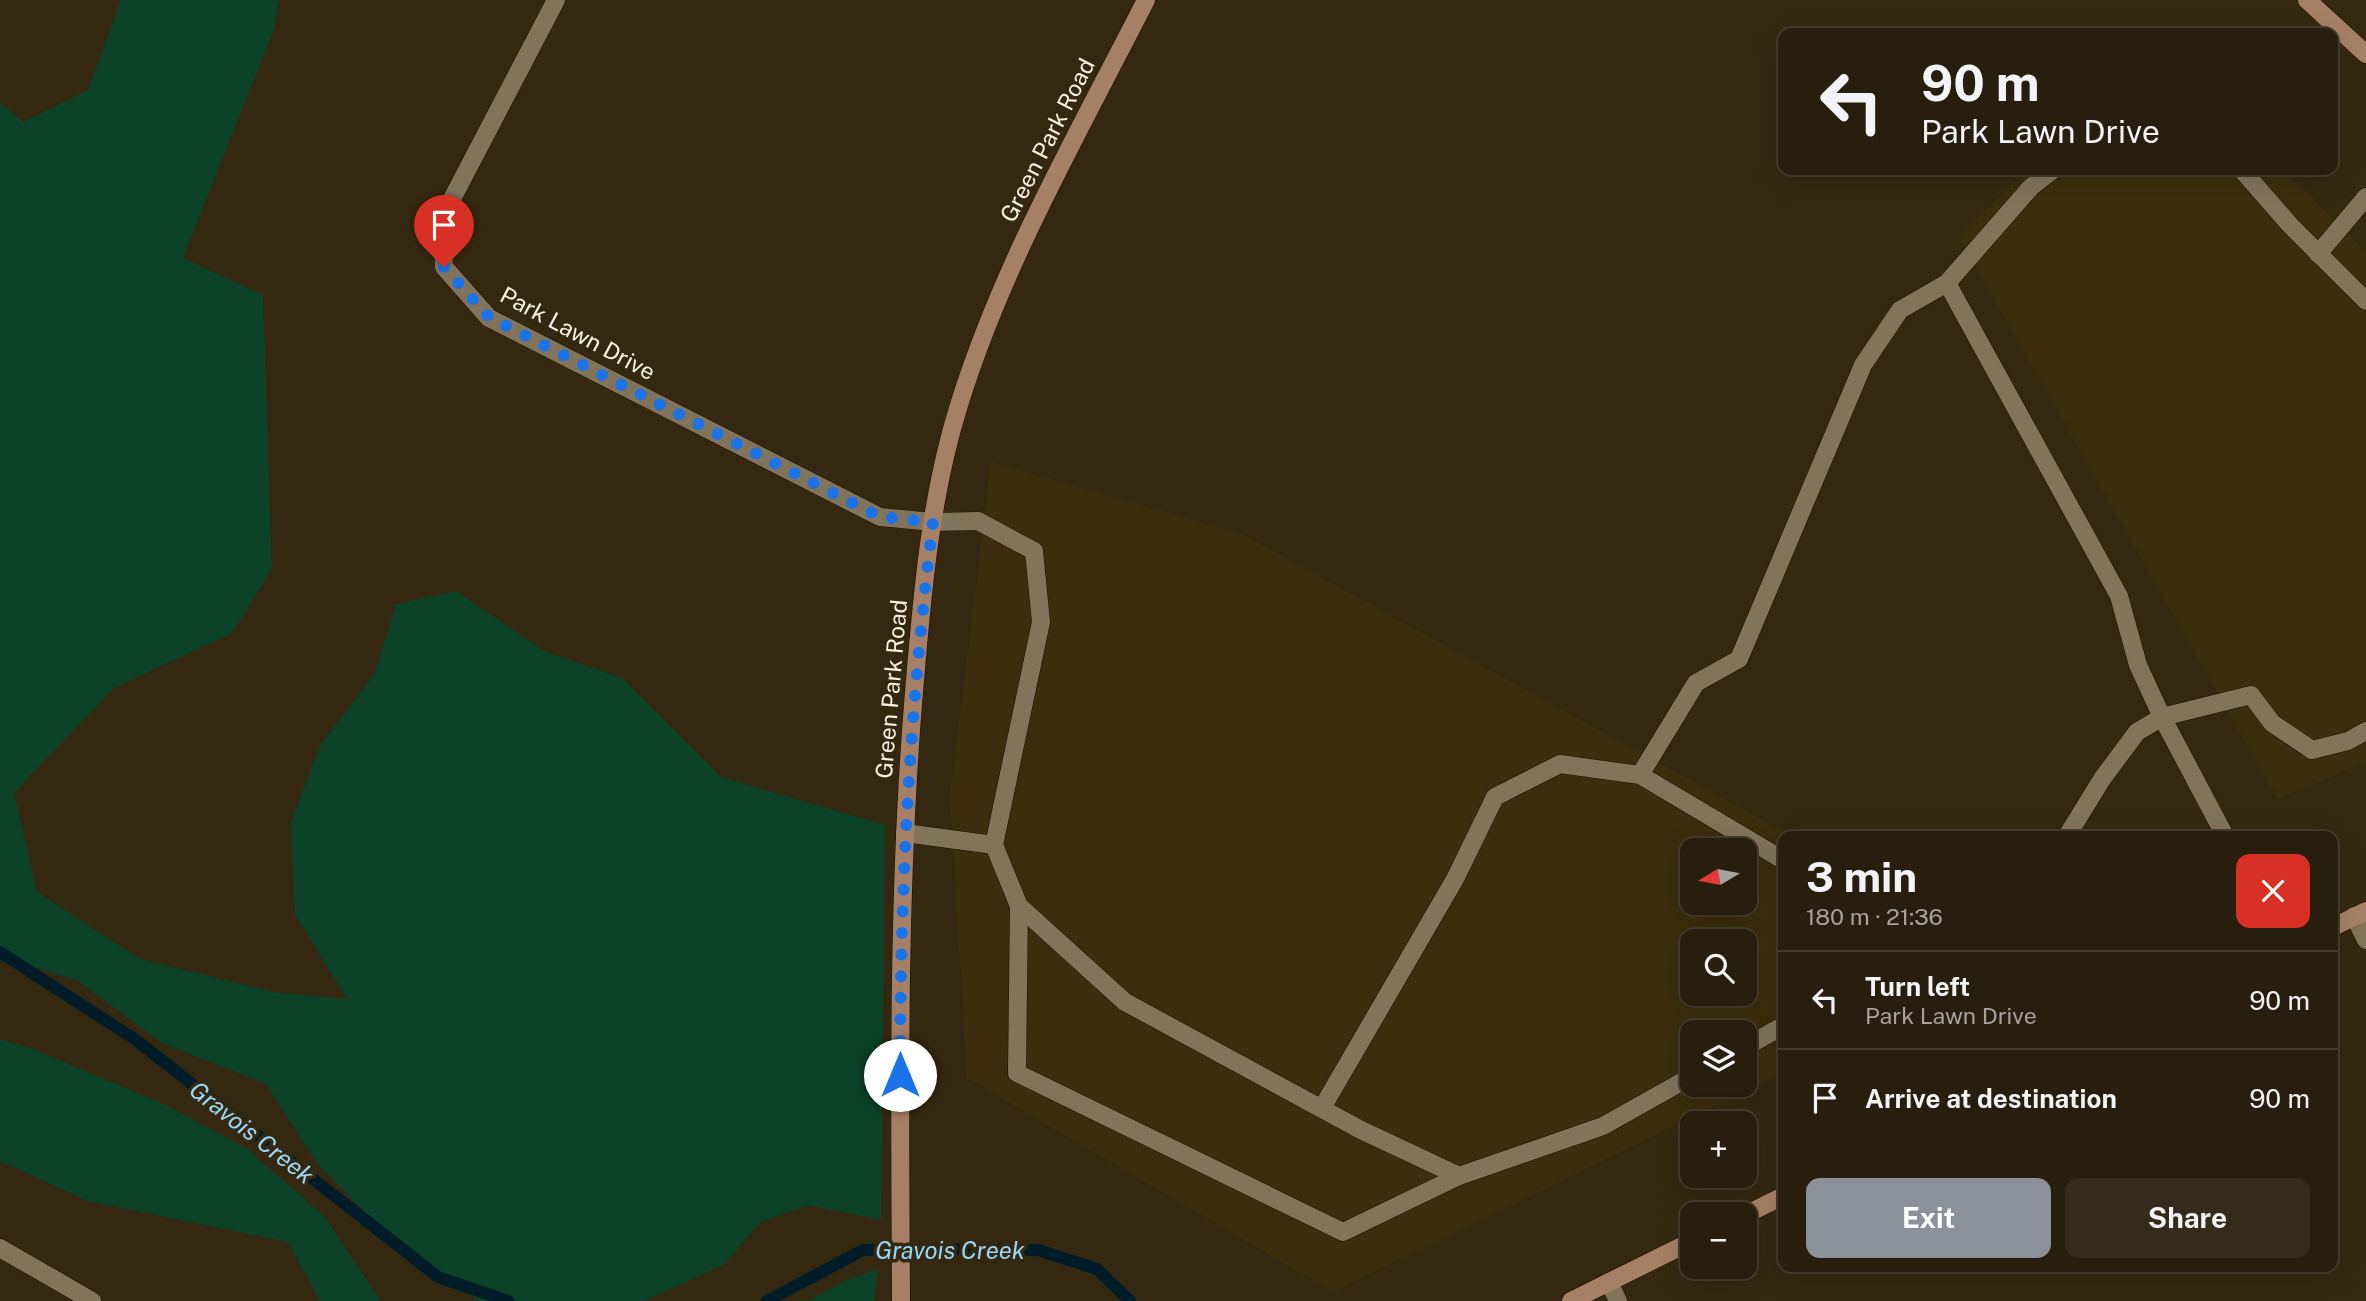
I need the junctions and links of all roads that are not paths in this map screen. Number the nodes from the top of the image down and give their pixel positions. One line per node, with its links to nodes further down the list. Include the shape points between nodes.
1 (556, 0): 13 (street, Park Lawn Drive, via 442,218 444,267 489,317 880,517)
2 (1146, 0): 13 (street, Green Park Road, via 1040,206 978,346 954,421)
3 (2306, 0): 4 (street)
4 (2337, 28)
5 (2338, 29): 6 (street)
6 (2366, 54)
7 (2047, 175): 11 (street)
8 (2246, 175): 10 (street)
9 (2366, 197): 10 (street)
10 (2318, 254): 12 (street)
11 (1947, 283): 14 (street, via 2119,596 2138,665); 16 (street, via 1900,310 1863,365 1740,659 1696,683)
12 (2366, 302)
13 (933, 522): 19 (street, Green Park Road, via 920,617); 20 (street, Park Lawn Drive, via 978,522 1034,551 1041,622)
14 (2162, 717): 15 (street, via 2250,695 2272,723 2312,750); 17 (street, via 2137,732); 18 (street)
15 (2366, 731)
16 (1640, 775): 21 (street); 29 (street, via 1560,764 1496,797 1455,879)
17 (2070, 831)
18 (2222, 831)
19 (905, 834): 20 (street); 37 (street, Green Park Road, via 900,967)
20 (994, 845): 22 (street)
21 (1778, 857)
22 (1019, 906): 29 (street, via 1125,1002); 30 (street, via 1017,1073 1343,1232)
23 (2360, 913): 24 (street); 25 (street)
24 (2338, 924)
25 (2366, 940)
26 (1778, 1029): 27 (street)
27 (1757, 1040)
28 (1680, 1083): 30 (street, via 1603,1126)
29 (1322, 1108): 30 (street)
30 (1458, 1176)
31 (1778, 1198): 32 (street)
32 (1757, 1209)
33 (1680, 1247): 35 (street)
34 (0, 1248): 36 (street)
35 (1609, 1282): 38 (street); 39 (street)
36 (92, 1301)
37 (901, 1301)
38 (1571, 1301)
39 (1618, 1301)

